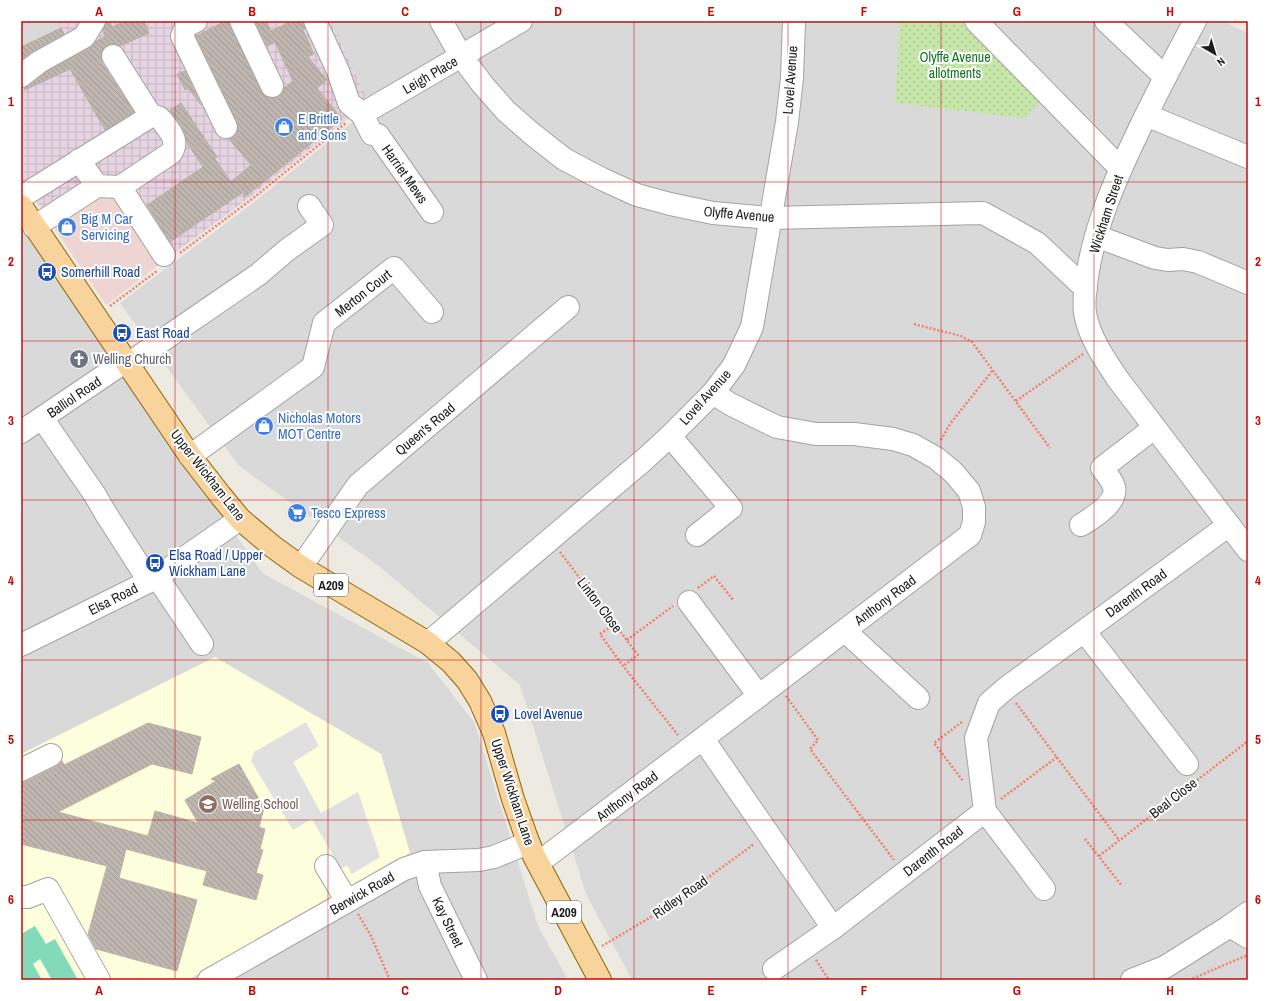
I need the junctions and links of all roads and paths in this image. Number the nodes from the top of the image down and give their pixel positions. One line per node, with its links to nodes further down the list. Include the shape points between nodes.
1 (94, 21): 13 (street, via 84,37 39,62)
2 (196, 21): 19 (street, via 186,26 182,36)
3 (241, 21): 15 (street)
4 (315, 21): 16 (street, via 338,71 349,103)
5 (441, 21): 12 (street, Olyffe Avenue)
6 (521, 21): 12 (street, Leigh Place)
7 (794, 21): 29 (street, Lovel Avenue, via 787,122)
8 (976, 21): 22 (street)
9 (1106, 21): 14 (street)
10 (1195, 21): 14 (street, Wickham Street)
11 (113, 56): 18 (street)
12 (461, 56): 16 (street, Leigh Place); 29 (street, Olyffe Avenue, via 483,85 531,133 564,159 602,179 637,195 670,204 713,213)
13 (21, 76)
14 (1165, 77): 17 (street, Wickham Street)
15 (272, 86)
16 (362, 114): 27 (street, Harriet Mews, via 372,134 378,135); 31 (path, via 350,119 252,199)
17 (1146, 115): 20 (street); 22 (street, Wickham Street)
18 (151, 116): 21 (street); 24 (street, via 157,116 162,121 173,136 175,148 172,153)
19 (226, 127)
20 (1248, 157)
21 (80, 160): 23 (street); 25 (street)
22 (1121, 169): 30 (street, Wickham Street)
23 (97, 186): 24 (street); 28 (street)
24 (120, 187): 31 (street)
25 (21, 197)
26 (309, 206): 39 (street, via 322,225 259,274)
27 (432, 212)
28 (26, 218): 36 (main road, Upper Wickham Lane / A209)
29 (770, 218): 33 (street, Olyffe Avenue, via 983,213 1037,243); 41 (street, Lovel Avenue, via 752,327 734,365)
30 (1096, 236): 32 (street, via 1155,258 1198,262); 33 (street, Wickham Street)
31 (167, 260): 36 (path)
32 (1248, 283)
33 (1086, 289): 45 (street, Wickham Street, via 1085,312 1090,332 1117,378)
34 (568, 307): 56 (street, Queen's Road, via 358,485)
35 (432, 312): 49 (street, Merton Court, via 394,268 324,323 313,367)
36 (96, 317): 39 (main road, Upper Wickham Lane / A209)
37 (914, 324): 40 (path, via 961,336 972,342)
38 (1072, 361): 42 (path)
39 (127, 363): 43 (street, Balliol Road); 49 (main road, Upper Wickham Lane / A209)
40 (994, 370): 42 (path); 44 (path)
41 (713, 393): 47 (street, Lovel Avenue); 60 (street, Anthony Road, via 777,427 816,434 854,434 893,439 913,445 936,458 953,472 969,491 974,507 974,522 970,535)
42 (1016, 401): 48 (path)
43 (42, 418): 46 (street, Balliol Road); 57 (street)
44 (949, 427)
45 (1154, 428): 51 (street, via 1102,468 1115,492 1104,508); 52 (street, Wickham Street)
46 (21, 432)
47 (670, 436): 53 (street, via 731,508); 54 (street, Lovel Avenue)
48 (1050, 448)
49 (190, 456): 50 (main road, Upper Wickham Lane / A209)
50 (240, 519): 56 (main road, Upper Wickham Lane / A209); 57 (street, Elsa Road)
51 (1081, 525)
52 (1229, 525): 55 (street, Wickham Street); 61 (street, Darenth Road)
53 (697, 535)
54 (550, 539): 59 (path, Linton Close); 62 (street, Lovel Avenue)
55 (1248, 550)
56 (301, 567): 62 (main road, Upper Wickham Lane / A209)
57 (153, 579): 63 (street); 64 (street, Elsa Road)
58 (689, 602): 68 (street)
59 (615, 624): 65 (path, Linton Close, via 638,655); 65 (path, Linton Close, via 600,634)
60 (845, 631): 66 (street, Anthony Road); 69 (street)
61 (1084, 631): 67 (street, Darenth Road); 74 (street, Beal Close)
62 (428, 643): 80 (main road, Upper Wickham Lane / A209, via 451,662 467,680 480,701 494,733)
63 (202, 644)
64 (21, 645)
65 (623, 666): 71 (path, Linton Close)
66 (777, 682): 68 (street, Anthony Road); 85 (path, via 818,740 810,749)
67 (1005, 689): 73 (path); 76 (street, Darenth Road, via 989,703 976,738)
68 (759, 696): 71 (street, Anthony Road)
69 (918, 698)
70 (1248, 741): 79 (path, Beal Close)
71 (696, 744): 77 (street); 83 (street, Anthony Road)
72 (51, 755): 75 (street)
73 (1057, 757): 76 (path); 79 (path)
74 (1187, 764)
75 (21, 770)
76 (985, 811): 85 (street, Darenth Road); 87 (street)
77 (768, 834): 92 (street); 95 (path, Ridley Road, via 668,907)
78 (1085, 839): 81 (path)
79 (1119, 840): 81 (path, Beal Close)
80 (528, 844): 82 (street, Berwick Road, via 479,860); 83 (main road, Upper Wickham Lane / A209)
81 (1099, 856): 86 (path)
82 (425, 862): 89 (street, Berwick Road, via 404,869); 102 (street, Kay Street, via 430,886)
83 (538, 863): 95 (main road, Upper Wickham Lane / A209)
84 (326, 866): 89 (street)
85 (904, 873): 92 (street, Darenth Road)
86 (1122, 886)
87 (1044, 889)
88 (21, 897): 99 (street, via 48,889)
89 (348, 900): 100 (street, Berwick Road); 101 (path, via 370,936)
90 (1248, 913): 91 (street)
91 (1230, 926): 93 (street); 98 (street)
92 (833, 928): 94 (street, Darenth Road)
93 (1248, 937)
94 (806, 947): 97 (street, Darenth Road); 104 (path)
95 (588, 954): 103 (main road, Upper Wickham Lane / A209)
96 (1248, 955): 106 (path)
97 (774, 969)
98 (1167, 974): 105 (street)
99 (99, 980)
100 (209, 980)
101 (390, 980)
102 (476, 980)
103 (600, 980)
104 (829, 980)
105 (1132, 980)
106 (1189, 980)

